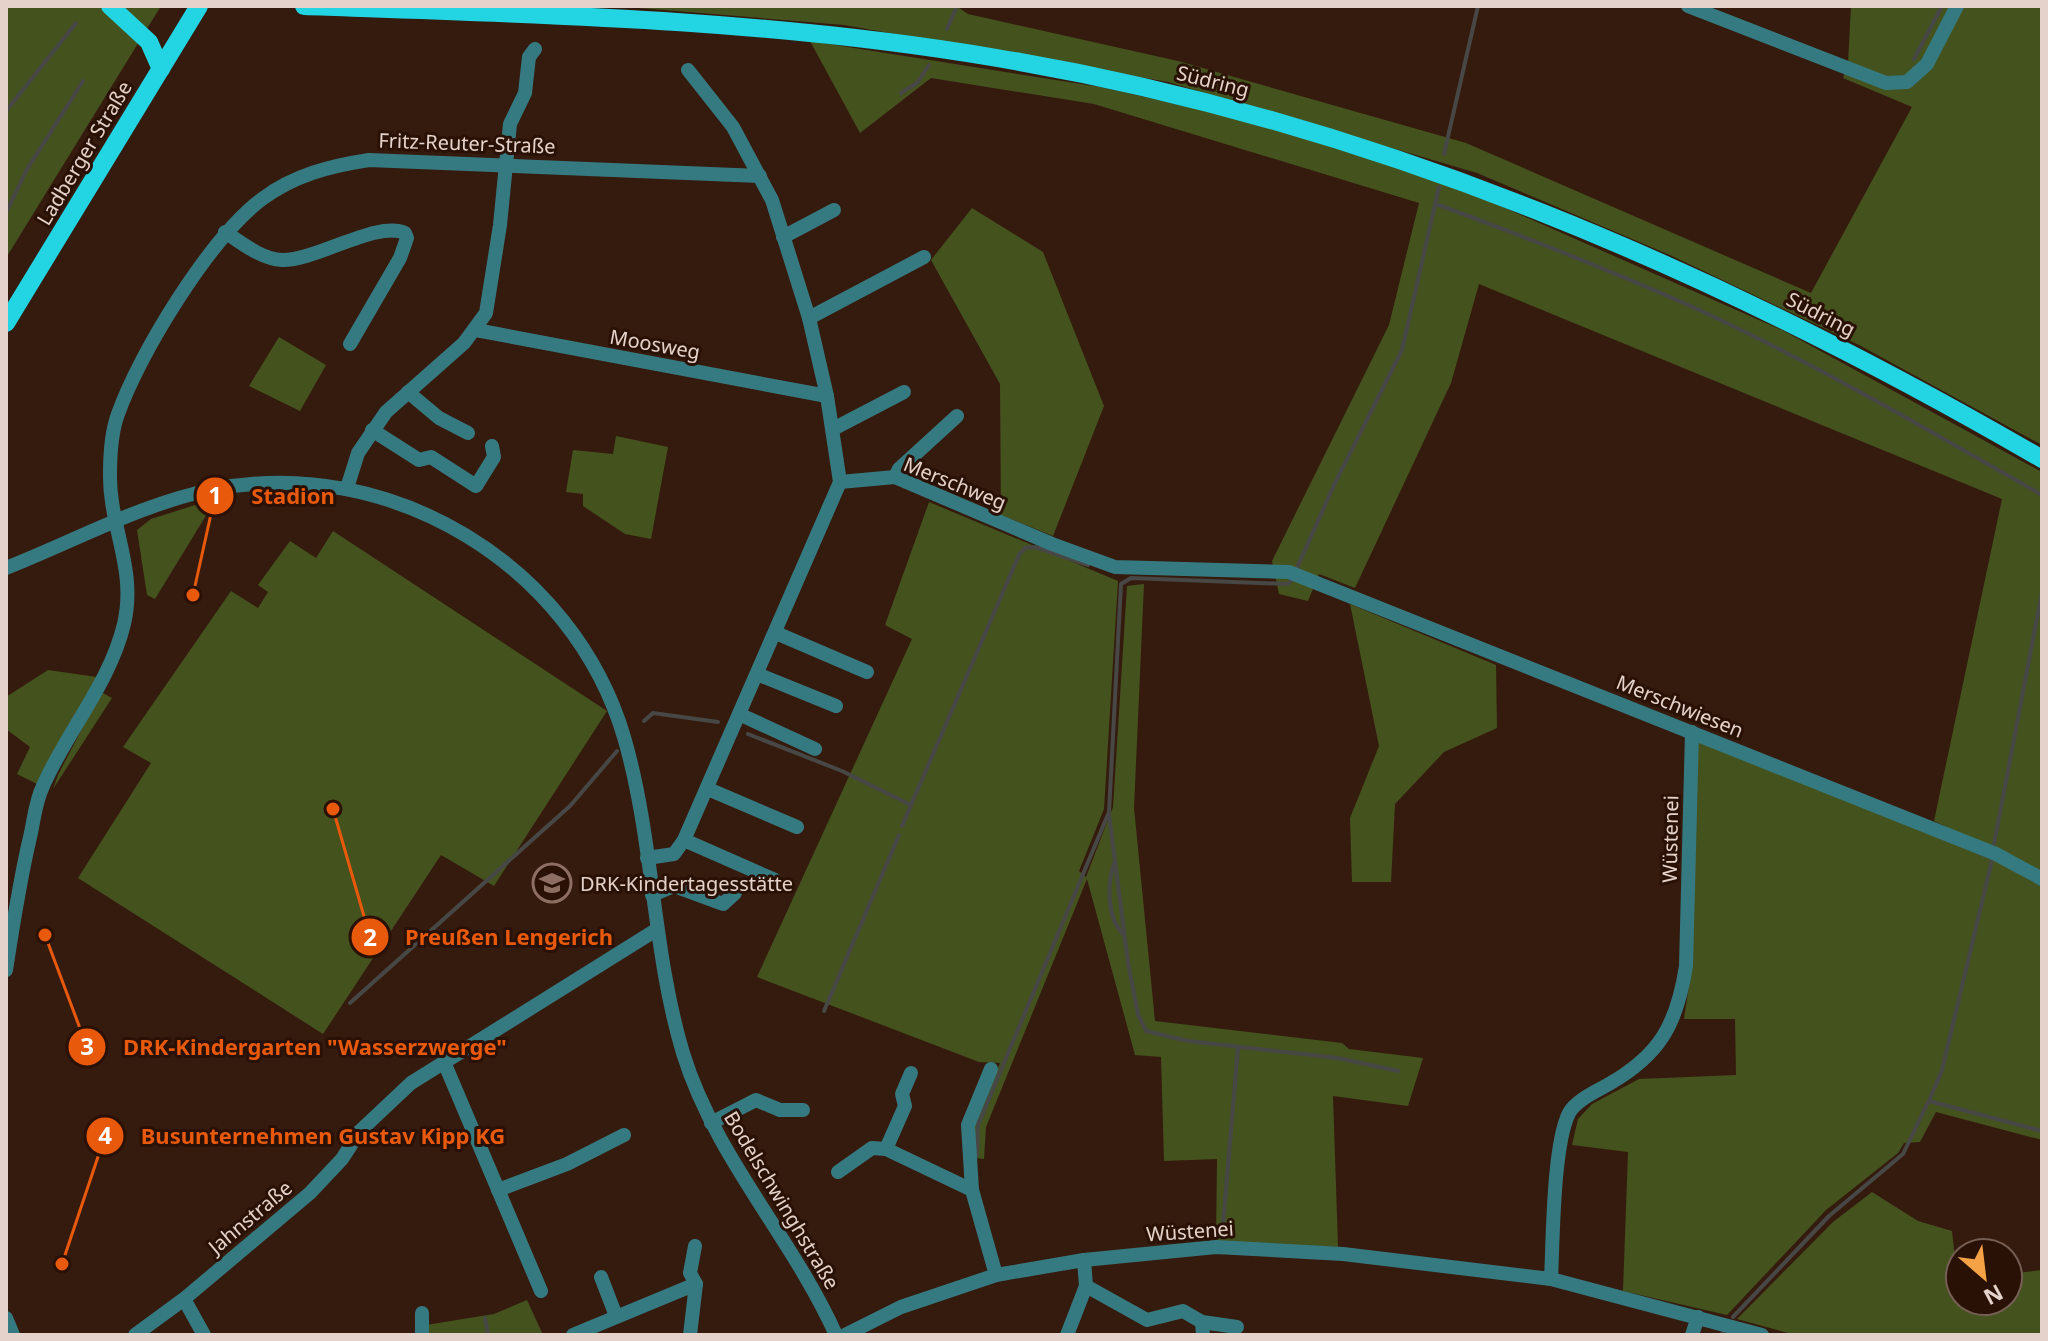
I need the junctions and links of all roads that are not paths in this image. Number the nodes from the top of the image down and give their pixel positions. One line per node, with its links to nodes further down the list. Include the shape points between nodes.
1 (110, 6): 7 (main road, via 149,42)
2 (199, 6): 7 (main road, Ladberger Straße)
3 (304, 6): 27 (main road, Südring, via 687,23 897,43 1118,81 1240,110 1447,174 1554,215 1771,314)
4 (1688, 6): 5 (street, via 1886,83 1907,82 1927,64)
5 (1957, 6)
6 (535, 49): 9 (street, via 529,57 525,93 510,124)
7 (161, 69): 16 (main road, Ladberger Straße)
8 (688, 70): 10 (street, via 733,127)
9 (506, 165): 10 (street, Fritz-Reuter-Straße); 12 (street, Fritz-Reuter-Straße, via 404,159 331,166 262,199); 17 (street, via 491,297)
10 (760, 176): 13 (street)
11 (834, 210): 13 (street)
12 (225, 232): 18 (street, via 259,254 283,260 387,231 405,233 400,258); 31 (street, Fritz-Reuter-Straße, via 148,353 117,416 110,475)
13 (783, 237): 15 (street)
14 (924, 257): 15 (street)
15 (809, 318): 21 (street)
16 (6, 323)
17 (476, 330): 19 (street); 21 (street, Moosweg)
18 (350, 344)
19 (408, 392): 24 (street); 25 (street)
20 (904, 392): 23 (street)
21 (827, 396): 23 (street)
22 (957, 416): 28 (street)
23 (833, 429): 29 (street)
24 (372, 430): 26 (street, via 419,460 431,457 476,486 494,457); 30 (street)
25 (468, 433)
26 (492, 446)
27 (2042, 459)
28 (895, 477): 29 (street, Merschweg); 33 (street, Merschweg, via 1115,567)
29 (840, 482): 34 (street)
30 (347, 488): 31 (street, Bodelschwinghstraße, via 242,485 184,496); 44 (street, Bodelschwinghstraße, via 414,508 467,534 515,569 554,608 584,650 615,711)
31 (118, 522): 32 (street, Bodelschwinghstraße); 50 (street, Fritz-Reuter-Straße, via 126,558 125,621 104,676 42,788 20,878)
32 (6, 568)
33 (1294, 575): 39 (street, Merschwiesen)
34 (776, 633): 35 (street); 36 (street)
35 (867, 672)
36 (757, 674): 37 (street); 38 (street)
37 (836, 706)
38 (741, 715): 40 (street); 41 (street)
39 (1692, 732): 45 (street, Merschwiesen, via 1996,854); 65 (street, Wüstenei, via 1682,994 1673,1022 1647,1058 1570,1112 1558,1161)
40 (815, 749)
41 (708, 789): 42 (street); 43 (street)
42 (797, 827)
43 (684, 840): 44 (street, via 674,854); 46 (street)
44 (647, 858): 48 (street, Bodelschwinghstraße)
45 (2042, 879)
46 (775, 880)
47 (735, 893): 48 (street, via 723,904 674,886)
48 (652, 895): 49 (street, Bodelschwinghstraße)
49 (656, 930): 51 (street, Jahnstraße); 55 (street, Bodelschwinghstraße, via 684,1057)
50 (6, 970)
51 (444, 1062): 59 (street); 69 (street, Jahnstraße, via 383,1107 310,1193)
52 (991, 1069): 60 (street, via 968,1125)
53 (911, 1073): 57 (street, via 902,1094 905,1106)
54 (803, 1110): 55 (street, via 780,1110 756,1100)
55 (711, 1123): 82 (street, Bodelschwinghstraße)
56 (624, 1135): 59 (street)
57 (886, 1149): 58 (street, via 872,1148); 60 (street)
58 (838, 1172)
59 (498, 1190): 68 (street)
60 (972, 1190): 63 (street)
61 (695, 1246): 66 (street, via 690,1273)
62 (1084, 1260): 63 (street, Wüstenei); 65 (street, Wüstenei, via 1270,1247); 67 (street)
63 (996, 1275): 83 (street, Wüstenei, via 901,1307)
64 (601, 1277): 71 (street)
65 (1551, 1279): 72 (street, Wüstenei)
66 (696, 1284): 71 (street); 81 (street)
67 (1086, 1286): 75 (street, via 1147,1320 1183,1311); 84 (street)
68 (541, 1291)
69 (184, 1299): 77 (street, Jahnstraße); 78 (street)
70 (422, 1313): 79 (street)
71 (616, 1316): 80 (street)
72 (1698, 1317): 85 (street); 86 (street, Wüstenei)
73 (6, 1318): 76 (street)
74 (1237, 1327): 75 (street)
75 (1202, 1329)
76 (13, 1335)
77 (135, 1335)
78 (204, 1335)
79 (422, 1335)
80 (573, 1335)
81 (690, 1335)
82 (836, 1335)
83 (845, 1335)
84 (1067, 1335)
85 (1692, 1335)
86 (1762, 1335)

